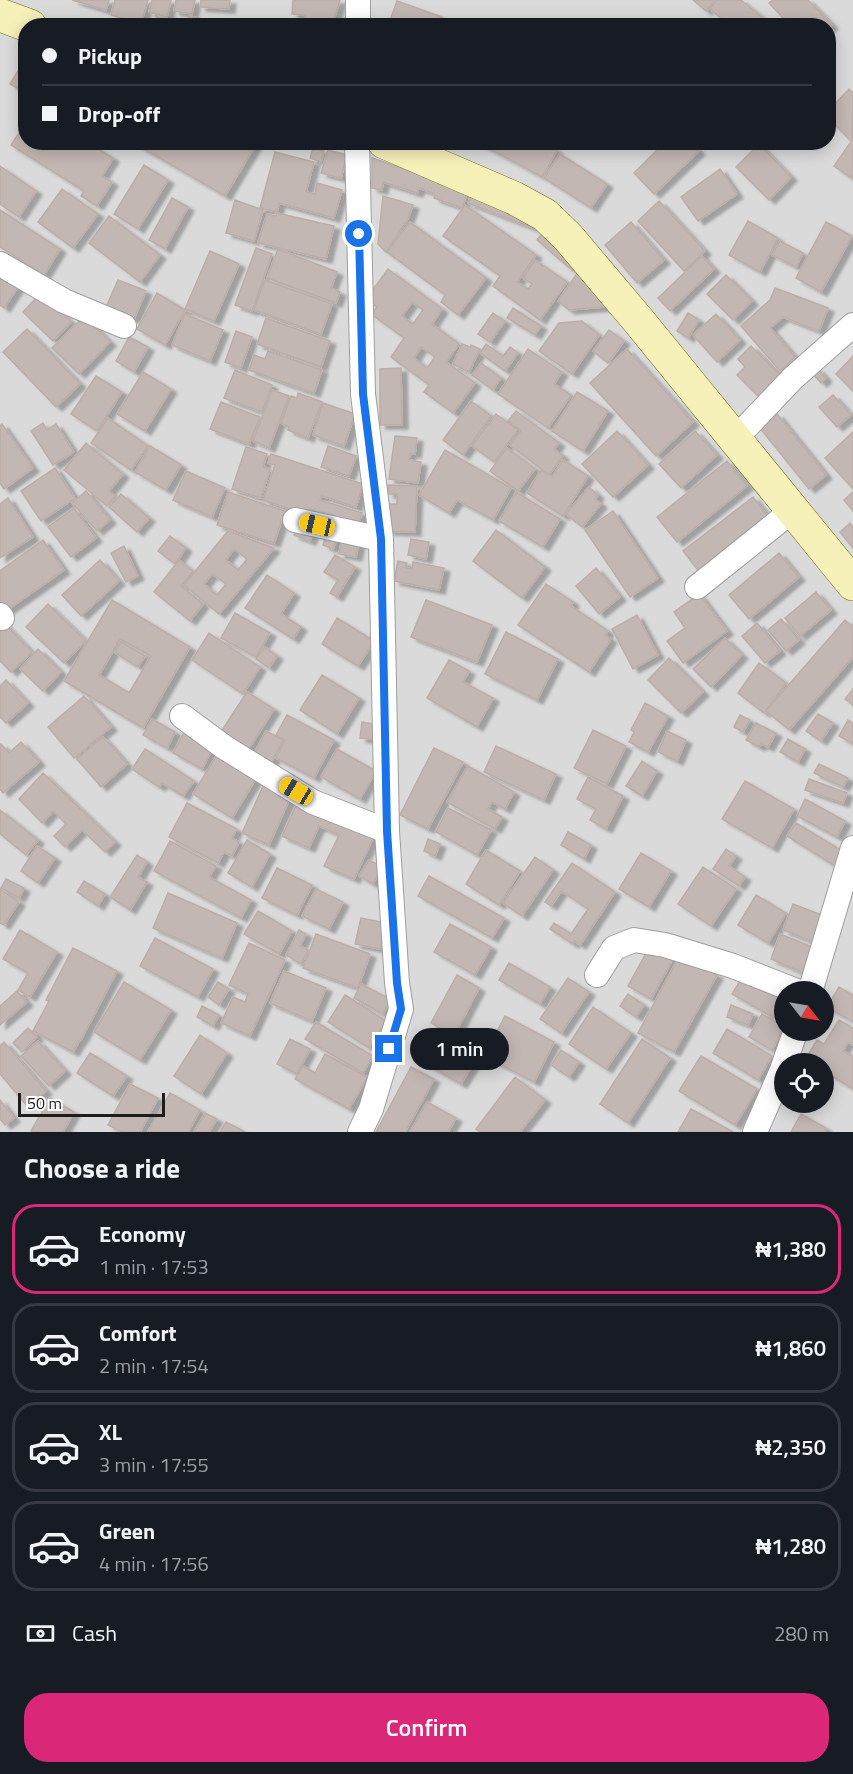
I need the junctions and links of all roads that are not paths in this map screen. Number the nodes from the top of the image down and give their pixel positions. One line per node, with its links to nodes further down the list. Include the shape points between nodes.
1 (0, 15): 2 (street)
2 (18, 22)
3 (357, 150): 11 (street, via 363,394)
4 (403, 150): 8 (street, via 545,215)
5 (0, 264): 7 (street, via 63,301)
6 (853, 325): 8 (street, via 793,378)
7 (124, 326)
8 (735, 439): 9 (street)
9 (793, 510): 12 (street); 13 (street)
10 (295, 520): 11 (street)
11 (381, 539): 15 (street)
12 (853, 584)
13 (697, 587)
14 (182, 716): 15 (street, via 313,802)
15 (387, 831): 21 (street, via 401,1009 371,1109)
16 (853, 848): 18 (street)
17 (597, 975): 19 (street, via 614,948 634,940 665,945)
18 (813, 981)
19 (774, 982)
20 (792, 1041): 22 (street)
21 (360, 1132)
22 (755, 1132)

